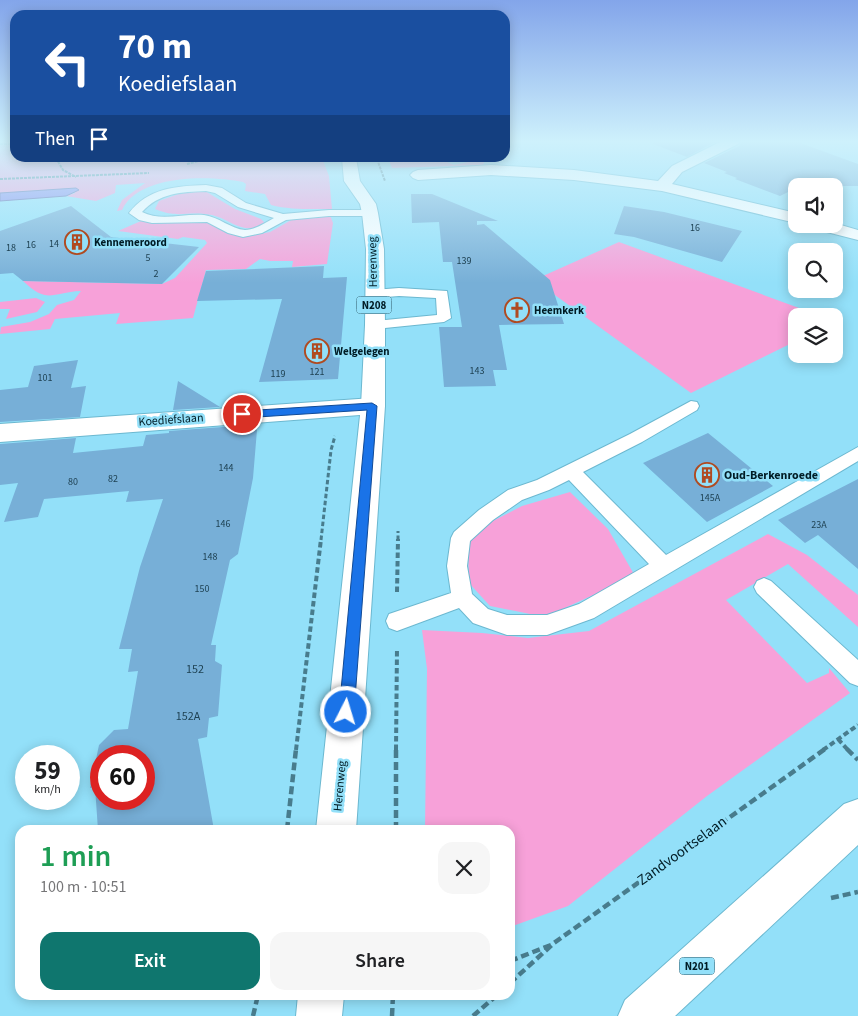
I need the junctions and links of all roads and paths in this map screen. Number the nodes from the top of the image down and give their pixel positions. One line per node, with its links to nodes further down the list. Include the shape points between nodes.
1 (196, 188): 7 (lane, via 158,194 135,213 144,219 157,221 183,217 209,219 233,231 247,233)
2 (208, 188): 7 (lane, via 218,190 242,205)
3 (359, 188): 5 (street, Herenweg / N208)
4 (672, 188): 6 (street)
5 (370, 201): 7 (lane, via 335,212); 10 (street, Herenweg / N208, via 375,249)
6 (788, 216)
7 (284, 217)
8 (843, 231): 9 (street)
9 (858, 235)
10 (373, 294): 11 (street, Herenweg / N208); 11 (lane, via 442,294 444,318)
11 (375, 325): 12 (street, Herenweg / N208)
12 (372, 406): 14 (street, Koediefslaan); 29 (street, Herenweg / N208)
13 (691, 406): 17 (lane)
14 (342, 407): 15 (street, Koediefslaan); 28 (path, via 332,450)
15 (0, 433)
16 (858, 453): 19 (lane)
17 (571, 471): 19 (lane); 21 (lane, via 543,485 514,494 461,538 457,566)
18 (398, 528): 22 (path)
19 (663, 565): 21 (lane, via 586,611 547,625 507,625 481,616)
20 (764, 587): 23 (lane)
21 (462, 598): 22 (lane)
22 (397, 620): 30 (path)
23 (858, 676)
24 (858, 725): 25 (path, Zandvoortselaan)
25 (838, 739): 26 (path); 31 (path, Zandvoortselaan)
26 (858, 760)
27 (858, 818): 42 (street, N201)
28 (288, 825)
29 (336, 825)
30 (396, 825)
31 (554, 943): 32 (path); 33 (path, Zandvoortselaan)
32 (515, 959)
33 (515, 978)
34 (257, 1000): 38 (path)
35 (321, 1000): 39 (street)
36 (393, 1000): 40 (path)
37 (491, 1000): 41 (path)
38 (253, 1016)
39 (320, 1016)
40 (392, 1016)
41 (473, 1016)
42 (641, 1016)

